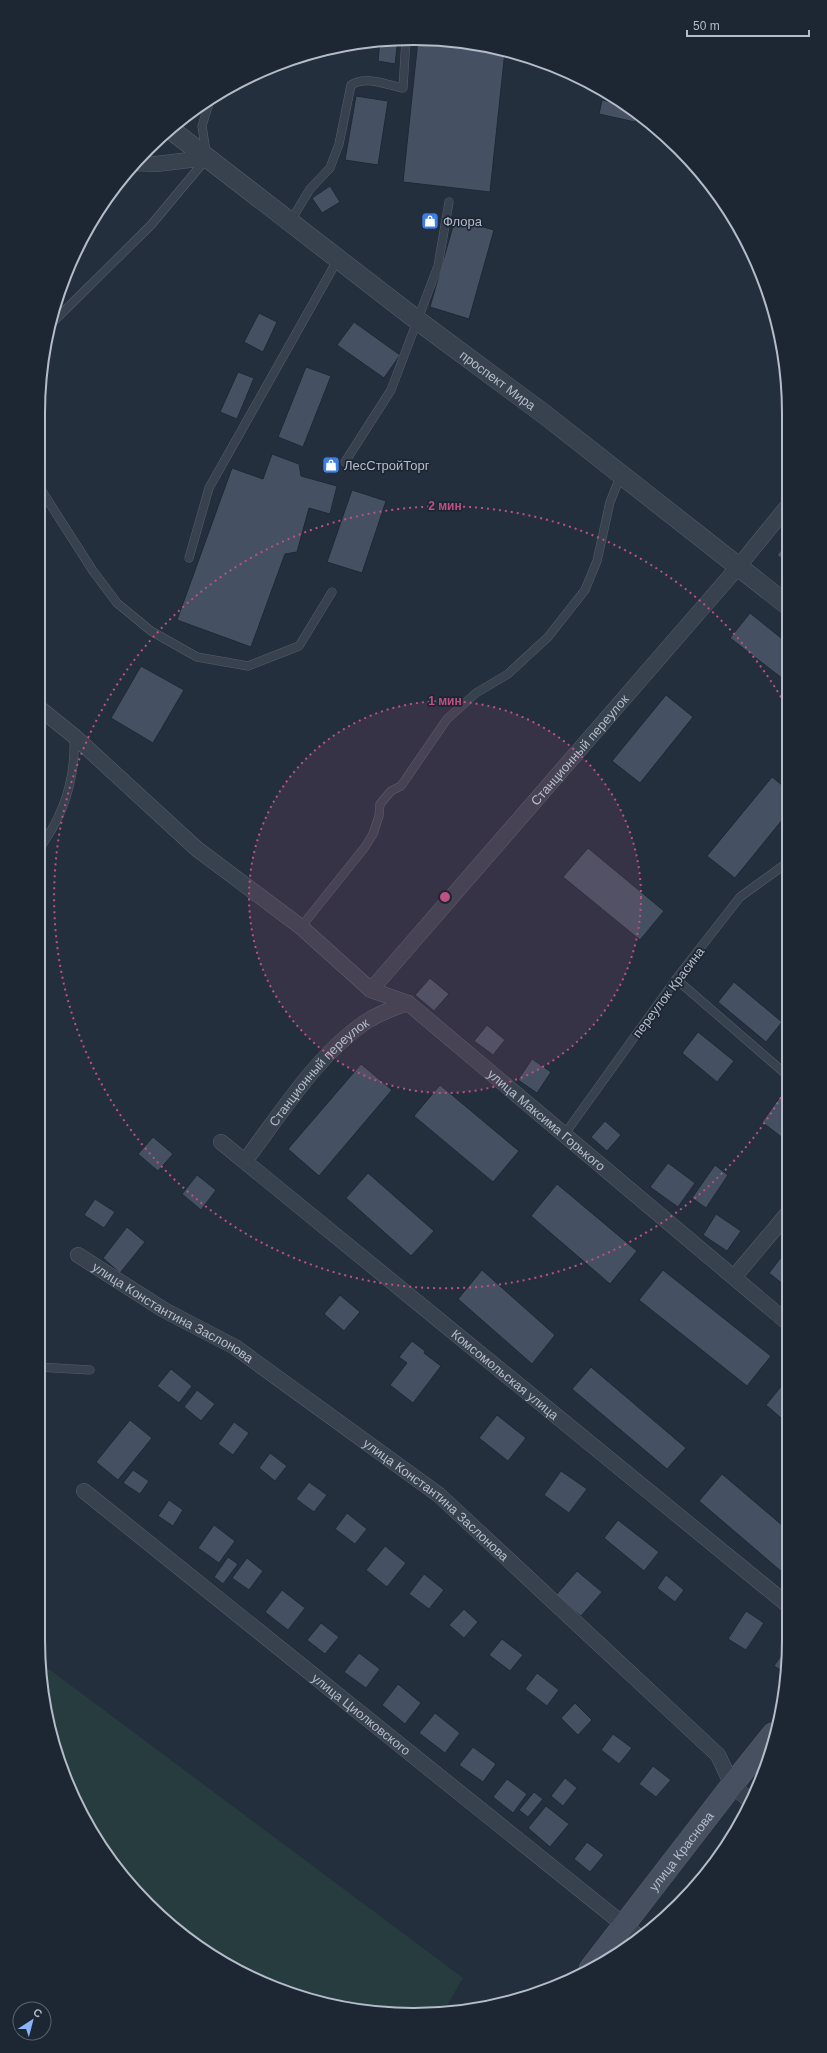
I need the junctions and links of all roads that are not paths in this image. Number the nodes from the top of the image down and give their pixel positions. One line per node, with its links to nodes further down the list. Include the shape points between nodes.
1 (406, 45): 7 (lane, via 403,88 370,80 358,80 351,85 339,144 330,168 310,189)
2 (208, 108): 4 (lane, via 202,126)
3 (175, 133): 4 (street, проспект Мира)
4 (207, 158): 5 (street); 7 (street, проспект Мира); 9 (lane, via 150,225)
5 (143, 163)
6 (449, 202): 10 (lane, via 438,266)
7 (290, 222): 8 (street, проспект Мира)
8 (338, 259): 10 (street, проспект Мира); 15 (lane, via 209,488)
9 (58, 317)
10 (417, 320): 11 (lane, via 391,390); 12 (street, проспект Мира)
11 (345, 462)
12 (621, 475): 16 (street, проспект Мира); 23 (lane, via 610,502 597,561 585,590 548,637 514,669 476,693 447,719 401,786 391,791 380,804 373,834 365,847)
13 (45, 496): 17 (lane, via 93,572 117,603 151,631 197,657 248,666 299,646)
14 (782, 513): 16 (street, Станционный переулок)
15 (189, 558)
16 (738, 566): 18 (street, проспект Мира); 25 (street, Станционный переулок)
17 (332, 592)
18 (782, 601)
19 (45, 713): 20 (street, улица Максима Горького)
20 (74, 736): 21 (lane, via 76,760 64,806); 23 (street, улица Максима Горького, via 197,849)
21 (45, 841)
22 (782, 867): 24 (lane, переулок Красина, via 740,897)
23 (301, 927): 25 (street, улица Максима Горького)
24 (676, 979): 27 (lane); 28 (lane, переулок Красина)
25 (371, 990): 26 (street, улица Максима Горького)
26 (408, 1003): 28 (street, улица Максима Горького); 30 (street, Станционный переулок, via 364,1023 338,1044 312,1073)
27 (782, 1071)
28 (564, 1135): 33 (street, улица Максима Горького)
29 (221, 1142): 30 (street, Комсомольская улица)
30 (245, 1161): 38 (street, Комсомольская улица)
31 (782, 1220): 33 (street)
32 (78, 1255): 40 (street, улица Константина Заслонова, via 164,1310 235,1347 439,1495 718,1755)
33 (735, 1276): 34 (street, улица Максима Горького)
34 (782, 1317)
35 (45, 1367): 36 (lane)
36 (90, 1370)
37 (84, 1491): 42 (street, улица Циолковского)
38 (782, 1600)
39 (767, 1741): 40 (main road, улица Краснова)
40 (732, 1785): 41 (street, улица Константина Заслонова); 42 (main road, улица Краснова)
41 (746, 1797)
42 (631, 1931): 43 (main road, улица Краснова)
43 (607, 1953)

